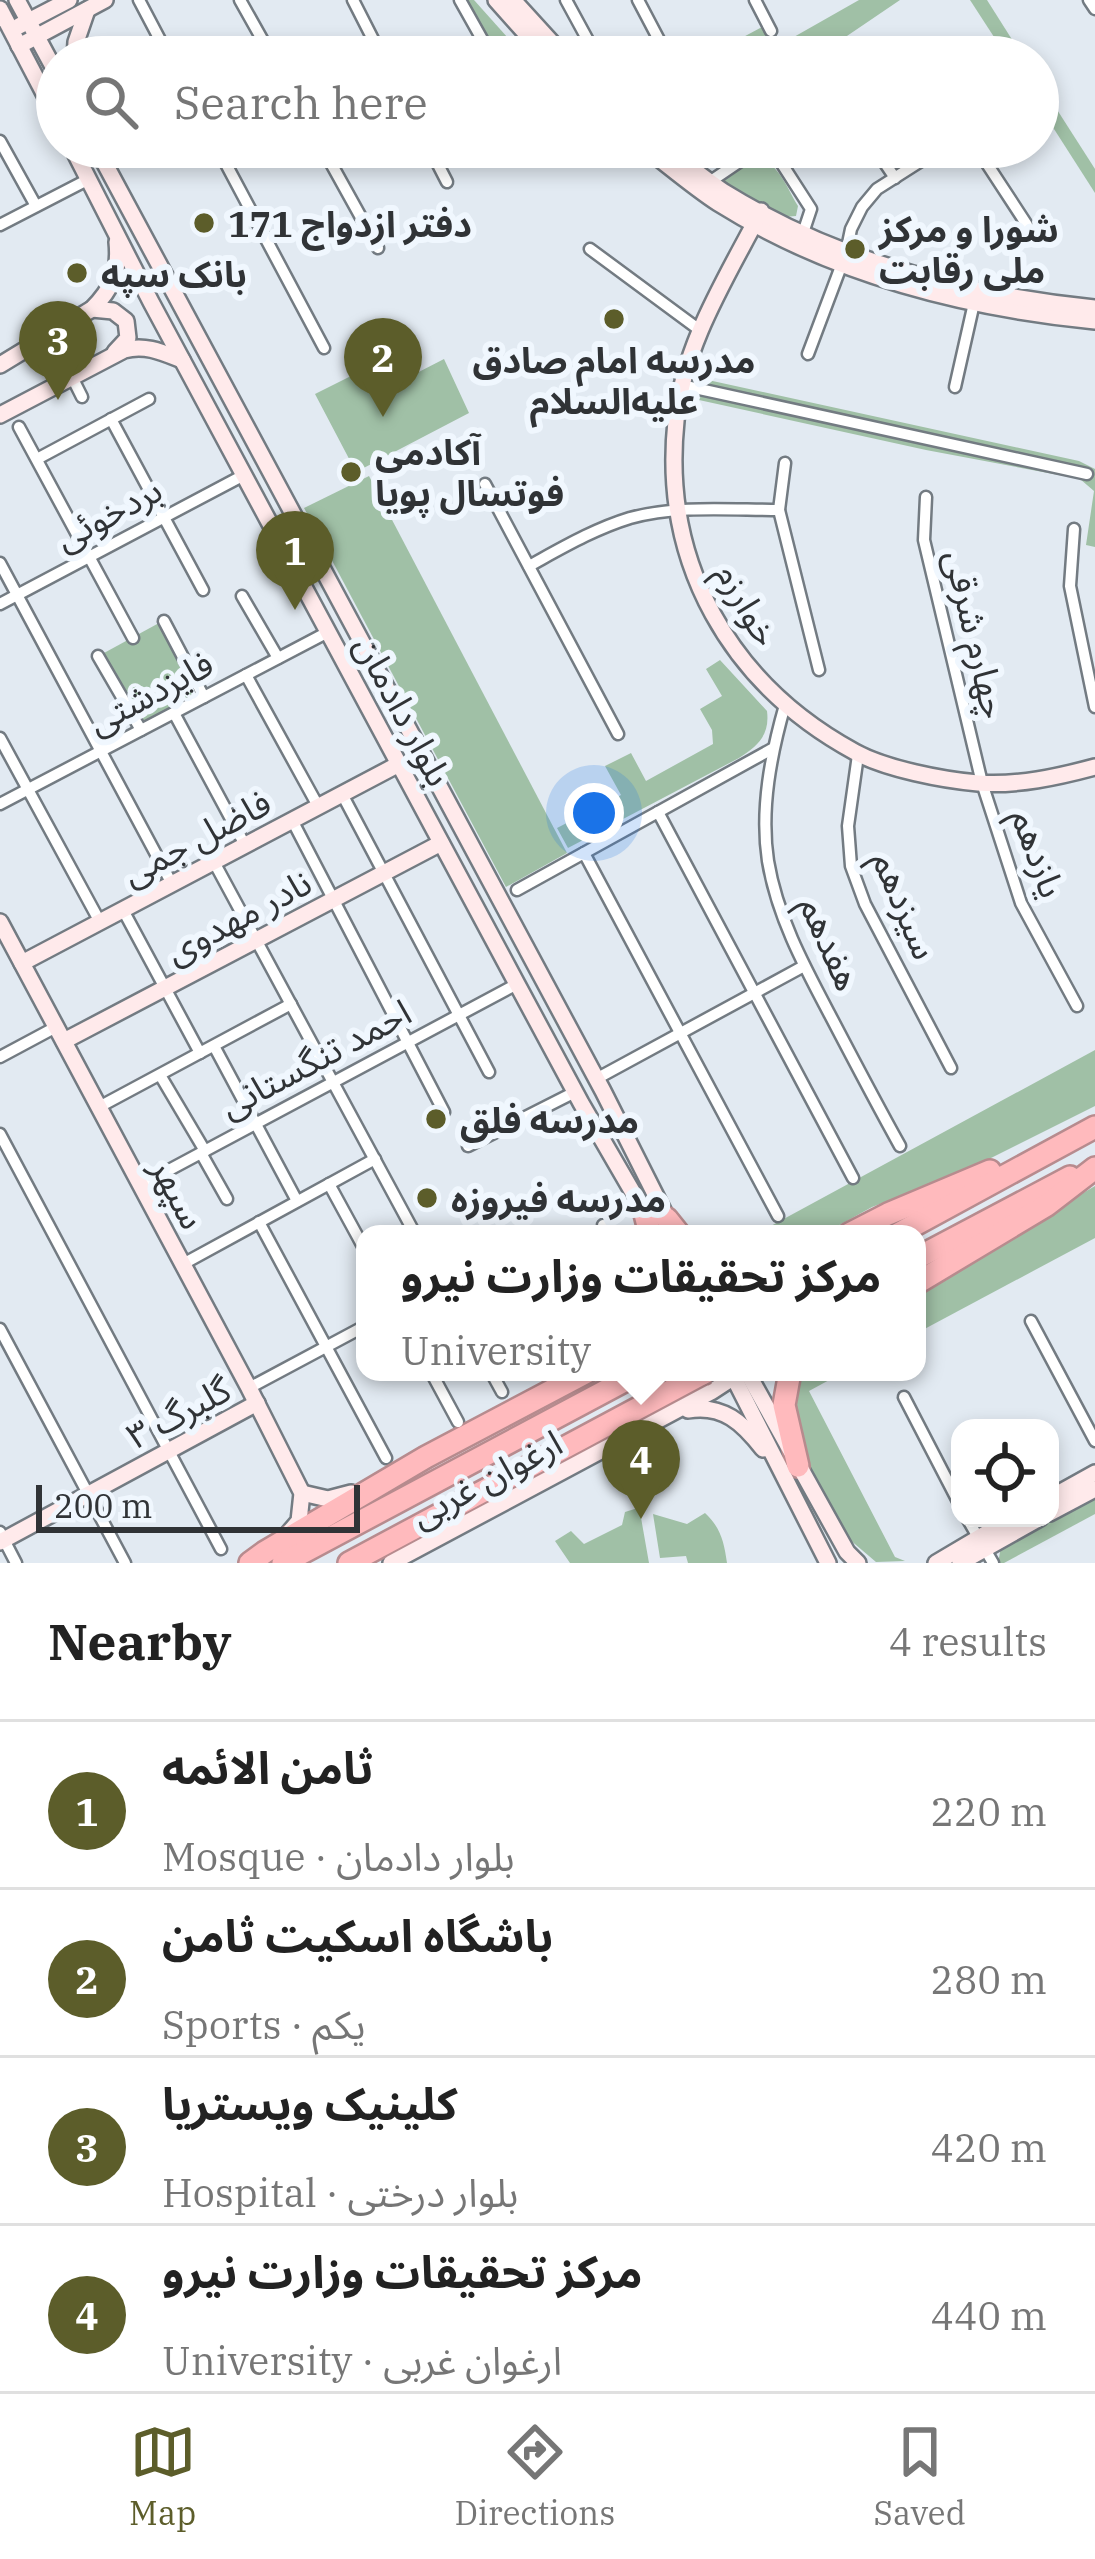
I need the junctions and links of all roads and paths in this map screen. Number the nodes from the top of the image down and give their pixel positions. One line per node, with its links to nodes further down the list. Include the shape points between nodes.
1 (17, 0): 17 (street)
2 (69, 0): 17 (street)
3 (105, 0): 16 (street)
4 (139, 0): 22 (street)
5 (240, 0): 23 (street)
6 (353, 0): 24 (street)
7 (460, 0): 25 (street)
8 (496, 0): 26 (street)
9 (513, 0): 27 (street)
10 (566, 0): 28 (street)
11 (638, 0): 29 (street)
12 (755, 0): 19 (street)
13 (1089, 0): 14 (street)
14 (1095, 9)
15 (0, 10): 18 (street)
16 (87, 10): 17 (street); 21 (street)
17 (32, 29): 18 (street); 20 (street); 30 (street)
18 (11, 30): 30 (street)
19 (771, 31)
20 (36, 36)
21 (78, 36)
22 (158, 36)
23 (260, 36)
24 (371, 36)
25 (480, 36)
26 (529, 36)
27 (546, 36)
28 (586, 36)
29 (657, 36)
30 (19, 46): 31 (street)
31 (36, 78)
32 (0, 141): 49 (street)
33 (83, 168): 46 (street, بلوار دادمان)
34 (107, 168): 148 (street, بلوار دادمان)
35 (228, 168): 63 (street)
36 (334, 168): 55 (street)
37 (440, 168): 47 (street)
38 (672, 168): 50 (street, via 717,202)
39 (692, 168): 48 (street)
40 (731, 168): 48 (street)
41 (785, 168): 54 (street, via 811,209)
42 (888, 168): 45 (street)
43 (911, 168): 45 (street)
44 (990, 168): 52 (street)
45 (895, 178): 57 (street, via 862,208)
46 (89, 179): 49 (street); 53 (street, بلوار دادمان)
47 (447, 182)
48 (711, 182): 50 (street)
49 (36, 206): 51 (street)
50 (758, 217): 54 (street); 57 (street); 62 (street, خوارزم)
51 (0, 225)
52 (1027, 225)
53 (116, 230): 60 (street, via 118,272); 66 (street, بلوار دادمان)
54 (803, 233): 57 (street)
55 (378, 248)
56 (590, 249): 62 (street)
57 (844, 259): 58 (street, via 903,286); 59 (street); 65 (street)
58 (974, 303): 61 (street); 70 (street)
59 (1095, 308)
60 (92, 309): 64 (street, via 126,321 127,342); 67 (street)
61 (1095, 321)
62 (701, 331): 69 (street, خوارزم)
63 (324, 349)
64 (114, 353): 66 (street, via 134,346); 68 (street)
65 (808, 354)
66 (183, 361): 79 (street, بلوار دادمان)
67 (0, 364)
68 (72, 377): 71 (street); 73 (street)
69 (681, 385): 78 (street); 83 (street, خوارزم)
70 (956, 387)
71 (82, 397)
72 (149, 399): 74 (street)
73 (0, 416)
74 (111, 419): 76 (street); 84 (street)
75 (20, 427): 76 (street)
76 (37, 459): 86 (street)
77 (785, 463): 82 (street)
78 (1087, 474)
79 (244, 475): 84 (street, بردخوئی); 94 (street, بلوار دادمان)
80 (485, 484): 88 (street)
81 (926, 497): 112 (street, چهارم شرقی, via 924,540)
82 (779, 510): 83 (street); 98 (street)
83 (677, 511): 88 (street, via 589,533); 101 (street, خوارزم, via 699,590 749,668)
84 (163, 518): 86 (street, بردخوئی); 89 (street)
85 (1074, 529): 102 (street, via 1070,586)
86 (89, 556): 90 (street, بردخوئی); 95 (street)
87 (0, 563): 90 (street)
88 (529, 566): 105 (street)
89 (203, 590)
90 (17, 595): 92 (street, بردخوئی); 108 (street)
91 (242, 596): 97 (street)
92 (0, 604)
93 (164, 621): 100 (street)
94 (328, 632): 97 (street, فایزدشتی); 110 (street, بلوار دادمان)
95 (133, 638)
96 (98, 656): 104 (street)
97 (278, 658): 99 (street, فایزدشتی)
98 (819, 670)
99 (246, 675): 100 (street, فایزدشتی); 116 (street)
100 (204, 697): 103 (street, فایزدشتی)
101 (785, 705): 107 (street, هفدهم); 109 (street, خوارزم)
102 (1095, 707)
103 (174, 713): 104 (street, فایزدشتی); 120 (street)
104 (141, 730): 108 (street, فایزدشتی)
105 (618, 734)
106 (0, 738): 113 (street)
107 (772, 749): 117 (street); 132 (street, هفدهم, via 767,857)
108 (101, 751): 113 (street, فایزدشتی); 124 (street)
109 (858, 754): 112 (street, خوارزم); 145 (street, سیزدهم, via 851,866)
110 (399, 764): 114 (street, فاضل جمی); 119 (street, بلوار دادمان)
111 (1095, 767): 112 (street, خوارزم)
112 (982, 784): 137 (street, یازدهم, via 1021,903)
113 (28, 790): 115 (street, فایزدشتی); 129 (street)
114 (343, 794): 116 (street, فاضل جمی); 123 (street)
115 (0, 804)
116 (318, 806): 118 (street, فاضل جمی)
117 (658, 812): 121 (street); 135 (street)
118 (292, 820): 120 (street, فاضل جمی); 126 (street)
119 (441, 843): 123 (street, نادر مهدوی); 133 (street, بلوار دادمان)
120 (245, 845): 122 (street, فاضل جمی)
121 (584, 853): 125 (street); 139 (street)
122 (214, 862): 124 (street, فاضل جمی); 130 (street)
123 (384, 873): 126 (street, نادر مهدوی); 138 (street)
124 (172, 884): 127 (street, فاضل جمی)
125 (517, 890)
126 (334, 899): 130 (street, نادر مهدوی); 141 (street)
127 (123, 910): 129 (street, فاضل جمی); 134 (street)
128 (0, 922): 131 (street, سپهر)
129 (100, 922): 131 (street, فاضل جمی)
130 (256, 940): 134 (street, نادر مهدوی); 136 (street)
131 (22, 963): 140 (street, سپهر)
132 (804, 966): 135 (street); 157 (street, هفدهم)
133 (517, 984): 138 (street, احمد تنگستانی); 150 (street, بلوار دادمان)
134 (164, 988): 140 (street, نادر مهدوی); 143 (street)
135 (754, 993): 139 (street); 162 (street)
136 (291, 1004): 142 (street); 149 (street)
137 (1078, 1006)
138 (459, 1015): 141 (street, احمد تنگستانی); 146 (street)
139 (681, 1033): 148 (street); 167 (street)
140 (60, 1034): 144 (street); 151 (street, سپهر)
141 (408, 1042): 149 (street, احمد تنگستانی); 152 (street)
142 (214, 1046): 143 (street); 153 (street)
143 (200, 1053): 147 (street)
144 (0, 1057)
145 (951, 1068)
146 (490, 1072)
147 (160, 1075): 151 (street); 159 (street)
148 (596, 1078): 171 (street, بلوار دادمان)
149 (333, 1082): 153 (street, احمد تنگستانی); 160 (street)
150 (574, 1092): 156 (street); 170 (street, بلوار دادمان)
151 (99, 1107): 164 (street, سپهر)
152 (445, 1112)
153 (256, 1124): 159 (street, احمد تنگستانی); 166 (street)
154 (1095, 1126): 158 (highway)
155 (0, 1133): 196 (street)
156 (468, 1146)
157 (900, 1146)
158 (1053, 1149): 172 (highway); 173 (highway)
159 (203, 1152): 164 (street, احمد تنگستانی); 165 (street)
160 (375, 1159): 163 (street); 169 (street)
161 (1095, 1167): 175 (highway); 177 (highway)
162 (853, 1178)
163 (329, 1184): 166 (street); 174 (street)
164 (141, 1185): 176 (street, سپهر)
165 (227, 1199)
166 (297, 1201): 168 (street)
167 (778, 1216)
168 (259, 1222): 176 (street); 181 (street)
169 (410, 1225)
170 (660, 1225)
171 (661, 1225)
172 (867, 1225)
173 (914, 1225)
174 (356, 1234)
175 (926, 1253)
176 (183, 1264): 191 (street, سپهر)
177 (926, 1278)
178 (1031, 1321): 195 (street)
179 (0, 1329): 204 (street)
180 (356, 1331): 181 (street)
181 (326, 1347): 191 (street); 197 (street)
182 (436, 1381): 194 (street)
183 (496, 1381): 190 (street)
184 (567, 1381): 197 (highway)
185 (623, 1381): 211 (highway)
186 (699, 1381): 214 (highway)
187 (702, 1381): 193 (street, ارغوان غربی)
188 (742, 1381): 198 (street)
189 (788, 1381): 198 (highway)
190 (502, 1392)
191 (253, 1396): 196 (street, گلبرگ ۳); 202 (street, سپهر)
192 (904, 1396): 200 (street)
193 (674, 1412): 198 (street, via 727,1414); 215 (street, ارغوان غربی)
194 (458, 1422)
195 (1095, 1441)
196 (169, 1451): 204 (street, گلبرگ ۳); 208 (street)
197 (390, 1467): 202 (street, via 339,1497); 211 (highway)
198 (790, 1470): 210 (street); 216 (street)
199 (1095, 1473): 203 (street)
200 (951, 1487)
201 (1095, 1489): 205 (street)
202 (302, 1493): 211 (street, via 295,1528)
203 (1059, 1493)
204 (88, 1495): 207 (street, گلبرگ ۳); 213 (street)
205 (1059, 1508)
206 (1024, 1527): 209 (street)
207 (1, 1538): 212 (street)
208 (221, 1549)
209 (984, 1549): 217 (street); 218 (street)
210 (852, 1557): 216 (street)
211 (266, 1559)
212 (16, 1563)
213 (125, 1563)
214 (349, 1563)
215 (391, 1563)
216 (829, 1563)
217 (936, 1563)
218 (960, 1563)

